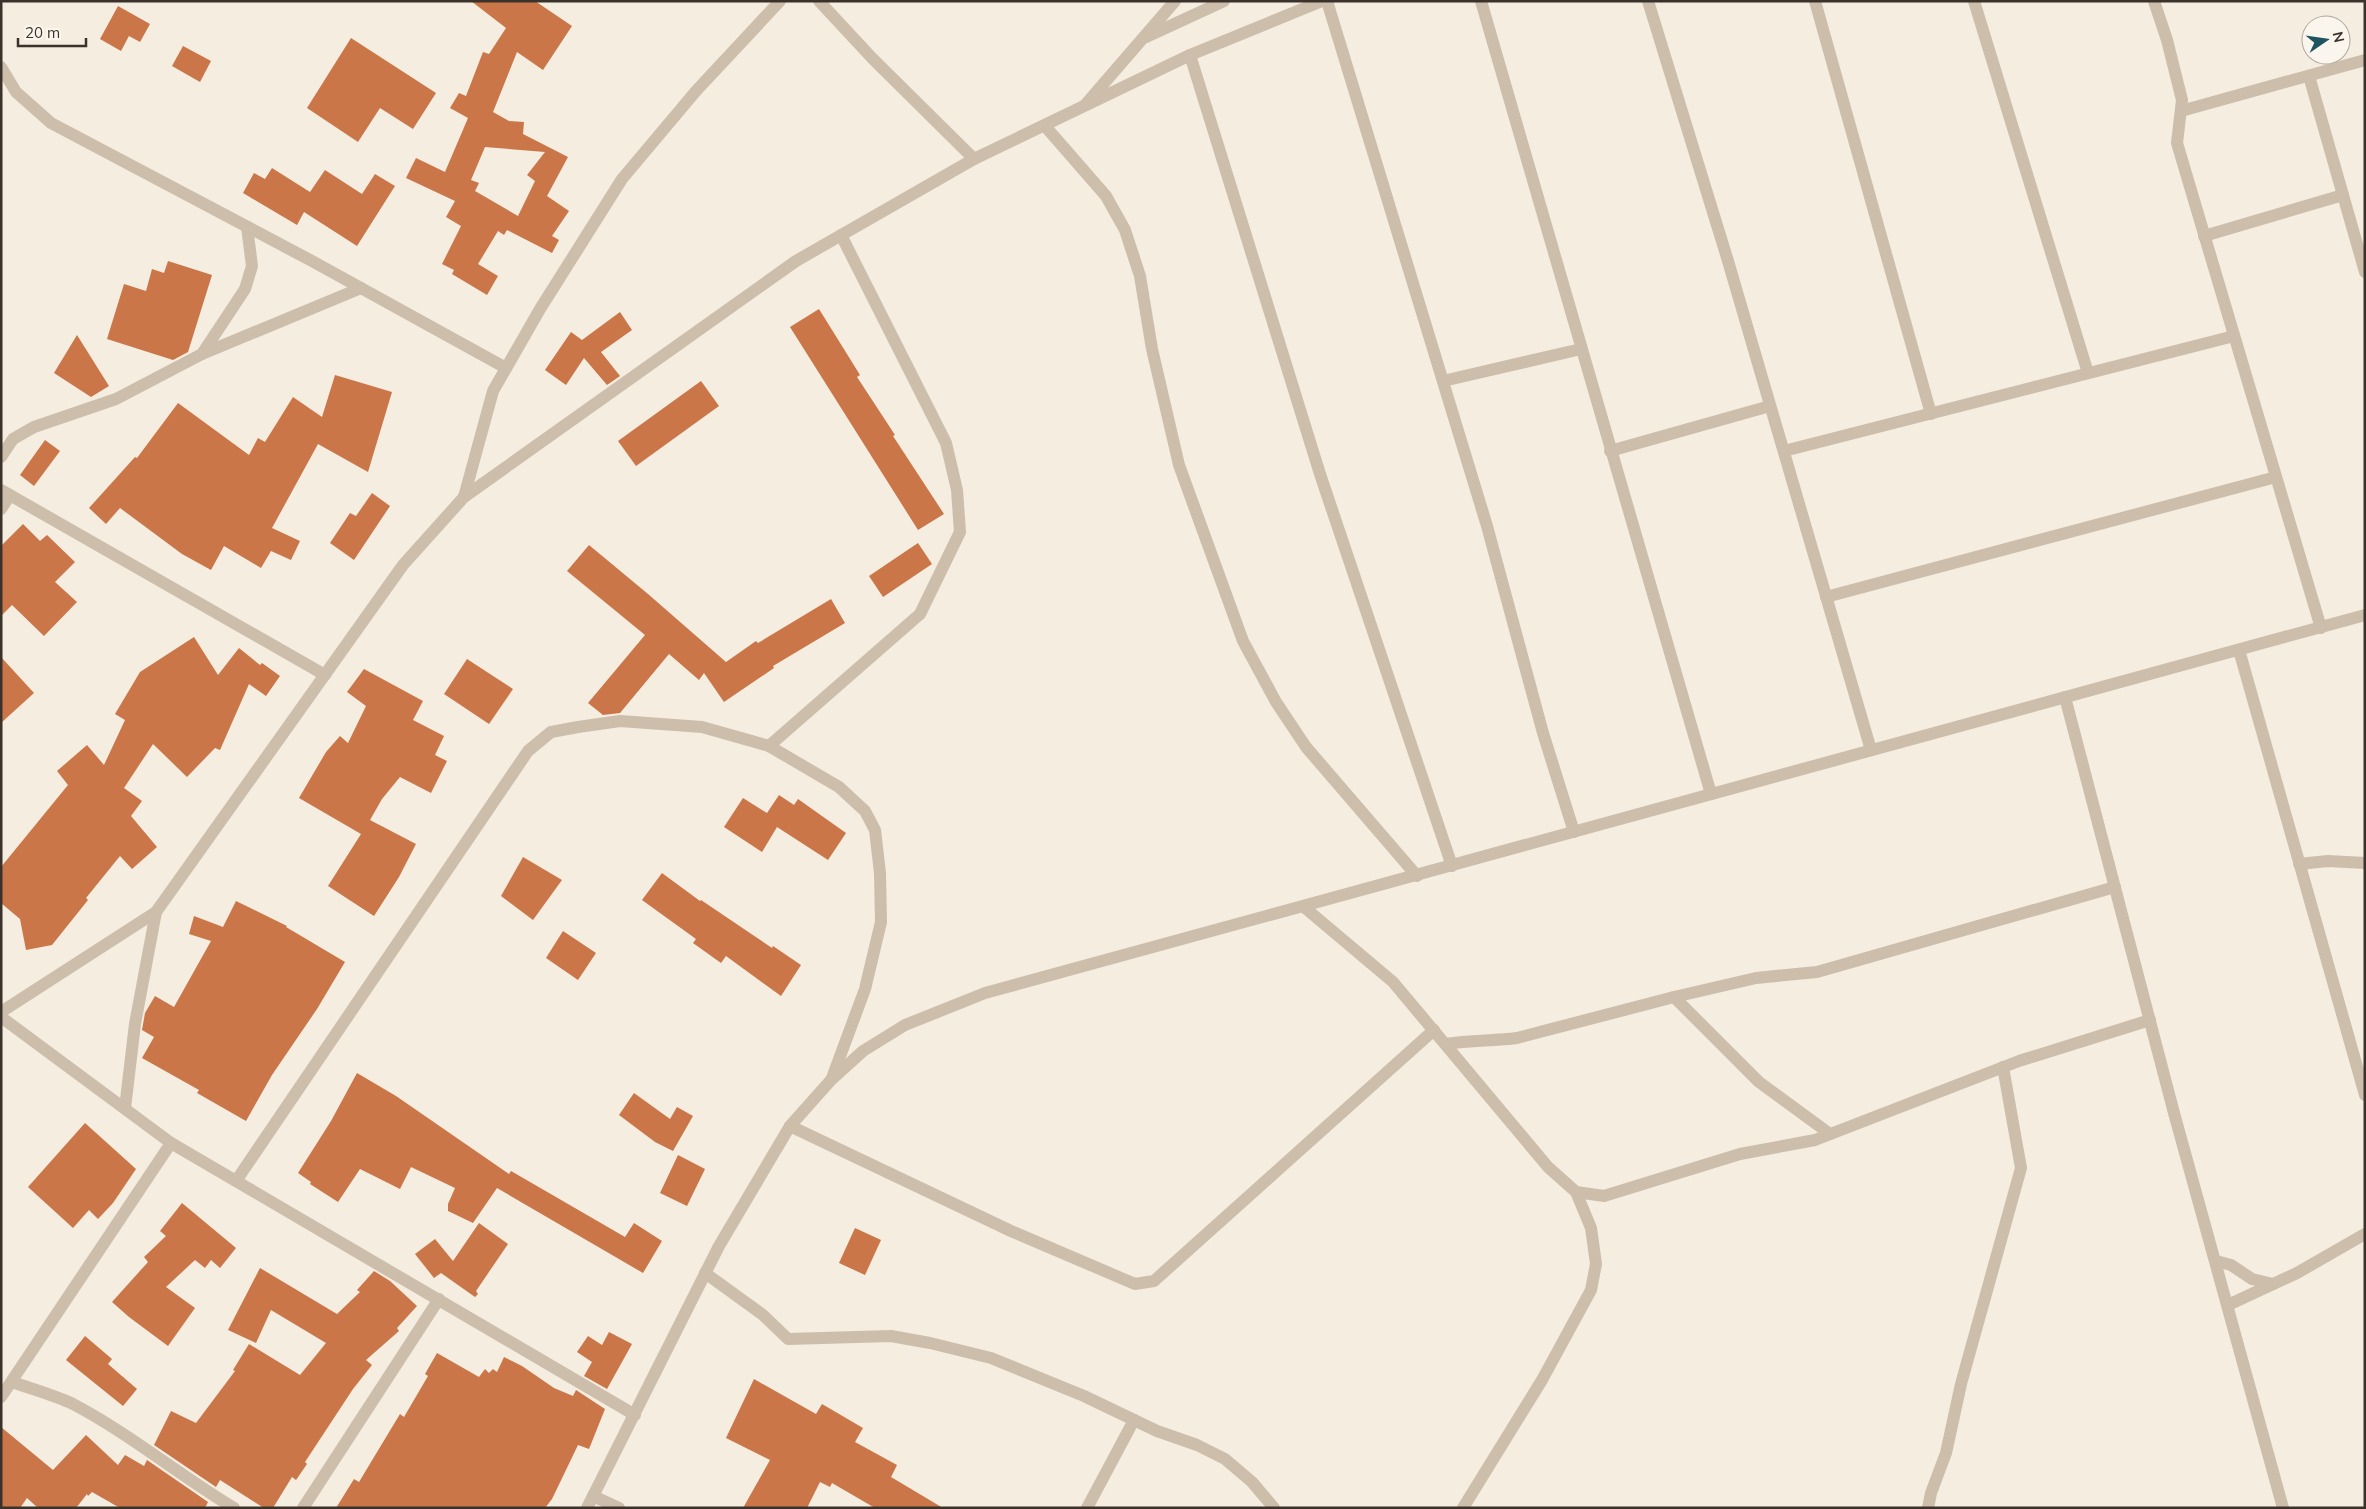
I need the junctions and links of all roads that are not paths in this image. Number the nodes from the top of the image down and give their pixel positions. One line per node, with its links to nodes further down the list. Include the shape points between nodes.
1 (780, 1): 30 (street, via 696,91 622,179)
2 (819, 1): 20 (street)
3 (1175, 1): 12 (street)
4 (1224, 1): 12 (street)
5 (1322, 1): 13 (street)
6 (1327, 1): 32 (street)
7 (1481, 1): 28 (street)
8 (1648, 1): 33 (street)
9 (1815, 1): 34 (street)
10 (1974, 1): 31 (street)
11 (2154, 1): 18 (street, via 2182,100)
12 (1141, 39): 17 (street)
13 (1190, 55): 17 (street); 54 (street, via 1320,474)
14 (2365, 60): 16 (street)
15 (1, 67): 22 (street, via 16,92 51,123)
16 (2309, 76): 18 (street); 21 (street)
17 (1082, 107): 19 (street)
18 (2181, 111): 24 (street, via 2177,143)
19 (1045, 126): 20 (street); 55 (street, via 1106,196 1125,230 1140,276 1152,348 1179,466 1243,641 1276,702 1306,747)
20 (974, 159): 23 (street)
21 (2343, 194): 24 (street); 25 (street)
22 (247, 227): 26 (street); 29 (street, via 252,266 245,290)
23 (842, 235): 40 (street, via 796,261); 48 (street, via 946,443 958,490 960,532 920,614)
24 (2204, 236): 27 (street)
25 (2365, 272)
26 (361, 288): 29 (street); 30 (street)
27 (2234, 336): 31 (street); 38 (street)
28 (1581, 349): 32 (street); 35 (street)
29 (202, 354): 37 (street, via 116,399 34,427 13,439)
30 (506, 368): 40 (street, via 493,391)
31 (2088, 373): 34 (street)
32 (1443, 381): 51 (street, via 1488,526 1543,733)
33 (1770, 406): 35 (street); 36 (street)
34 (1931, 414): 36 (street)
35 (1610, 450): 50 (street)
36 (1784, 451): 42 (street)
37 (1, 457)
38 (2276, 477): 42 (street); 44 (street)
39 (6, 493): 41 (street); 46 (street)
40 (464, 497): 46 (street, via 403,565)
41 (1, 510)
42 (1826, 596): 49 (street)
43 (2365, 615): 44 (street)
44 (2321, 628): 45 (street)
45 (2239, 650): 47 (street); 53 (street)
46 (325, 675): 58 (street)
47 (2065, 698): 49 (street); 56 (street)
48 (769, 746): 66 (street, via 839,787 865,811 875,830 881,922 865,990); 72 (street, via 702,727 620,721 552,732 528,751)
49 (1871, 750): 50 (street)
50 (1711, 794): 51 (street)
51 (1574, 832): 54 (street)
52 (2365, 863): 53 (street, via 2328,861)
53 (2299, 864): 67 (street)
54 (1452, 866): 55 (street)
55 (1417, 876): 57 (street)
56 (2115, 887): 59 (street, via 1817,972 1756,978); 62 (street)
57 (1304, 907): 63 (street, via 1394,982); 66 (street, via 985,993 905,1025 863,1051)
58 (156, 912): 60 (street); 68 (street, via 135,1024)
59 (1674, 997): 64 (street, via 1517,1038); 70 (street, via 1759,1082)
60 (1, 1012)
61 (1, 1017): 68 (street)
62 (2150, 1020): 65 (street); 75 (street)
63 (1434, 1030): 64 (street); 69 (street, via 1154,1281 1135,1284 1010,1232)
64 (1446, 1044): 73 (street, via 1548,1167)
65 (2003, 1067): 70 (street); 92 (street, via 2021,1168 1961,1384 1946,1453)
66 (831, 1080): 69 (street)
67 (2365, 1095)
68 (125, 1108): 71 (street)
69 (790, 1126): 76 (street)
70 (1830, 1134): 73 (street, via 1815,1140 1740,1154 1604,1196)
71 (171, 1142): 72 (street); 80 (street)
72 (236, 1181): 78 (street)
73 (1576, 1192): 91 (street, via 1591,1228 1596,1264 1590,1290 1542,1380)
74 (2365, 1234): 77 (street)
75 (2216, 1261): 77 (street, via 2231,1265 2252,1279); 79 (street)
76 (705, 1273): 82 (street); 83 (street, via 763,1315 788,1338 891,1336 930,1343 991,1358)
77 (2273, 1284): 79 (street)
78 (439, 1299): 82 (street); 86 (street)
79 (2228, 1305): 93 (street)
80 (12, 1382): 81 (street); 85 (street, via 71,1403 133,1439 197,1486)
81 (1, 1397)
82 (635, 1415): 84 (street)
83 (1134, 1420): 89 (street); 90 (street, via 1224,1459 1252,1482)
84 (593, 1496): 87 (street); 88 (street)
85 (234, 1508)
86 (303, 1508)
87 (587, 1508)
88 (619, 1508)
89 (1087, 1508)
90 (1274, 1508)
91 (1463, 1508)
92 (1928, 1508)
93 (2283, 1508)

